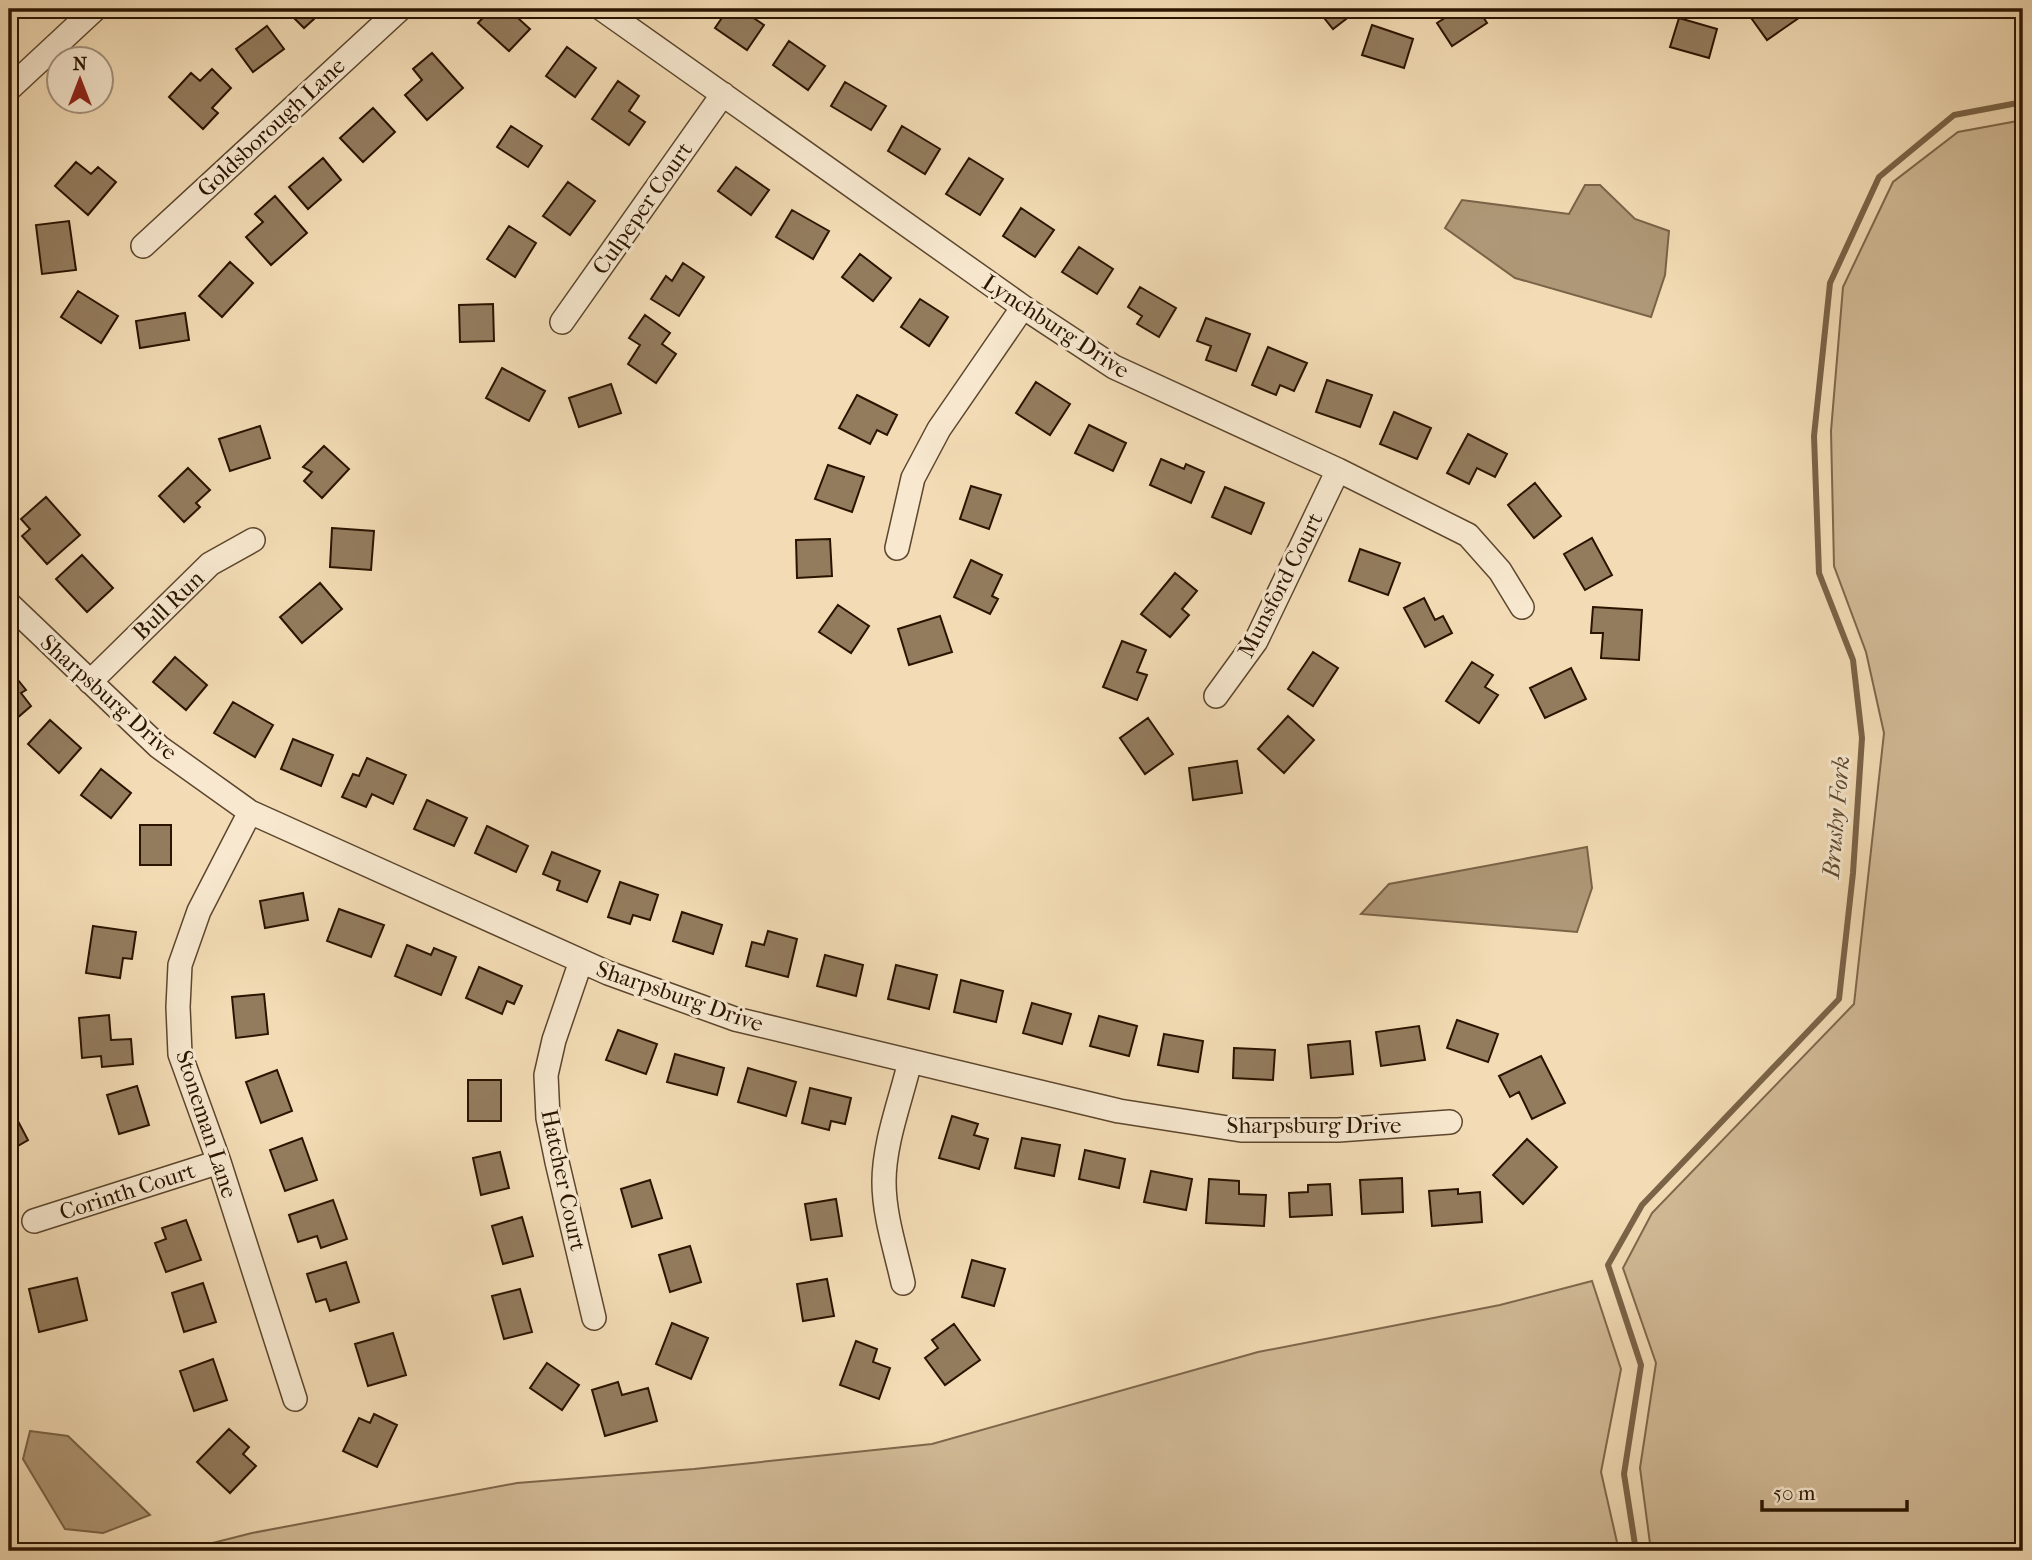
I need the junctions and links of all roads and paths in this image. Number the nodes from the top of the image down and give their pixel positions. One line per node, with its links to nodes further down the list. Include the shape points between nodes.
1 (95, 9): 4 (street)
2 (400, 9): 6 (street, Goldsborough Lane)
3 (602, 9): 5 (street, Lynchburg Drive)
4 (9, 89)
5 (723, 94): 7 (street, Lynchburg Drive); 8 (street, Culpeper Court)
6 (143, 246)
7 (1023, 307): 9 (street, Lynchburg Drive, via 1114,367); 11 (street, via 939,429 914,478)
8 (562, 322)
9 (1338, 470): 13 (street, Lynchburg Drive, via 1468,535 1500,571); 15 (street, Munsford Court, via 1256,641)
10 (254, 540): 14 (street, Bull Run, via 210,564)
11 (897, 548)
12 (9, 604): 14 (street, Sharpsburg Drive)
13 (1522, 607)
14 (90, 681): 16 (street, Sharpsburg Drive, via 159,747)
15 (1216, 696)
16 (250, 812): 17 (street, Sharpsburg Drive); 20 (street, Stoneman Lane, via 199,911 180,965 180,1054)
17 (582, 961): 18 (street, Sharpsburg Drive, via 735,1019); 23 (street, Hatcher Court, via 554,1040 546,1086 554,1151)
18 (911, 1061): 19 (street, Sharpsburg Drive, via 1119,1111 1241,1130 1338,1130); 22 (street, via 884,1182)
19 (1450, 1122)
20 (219, 1162): 21 (street, Corinth Court); 24 (street, Stoneman Lane)
21 (34, 1221)
22 (903, 1283)
23 (594, 1318)
24 (295, 1399)

